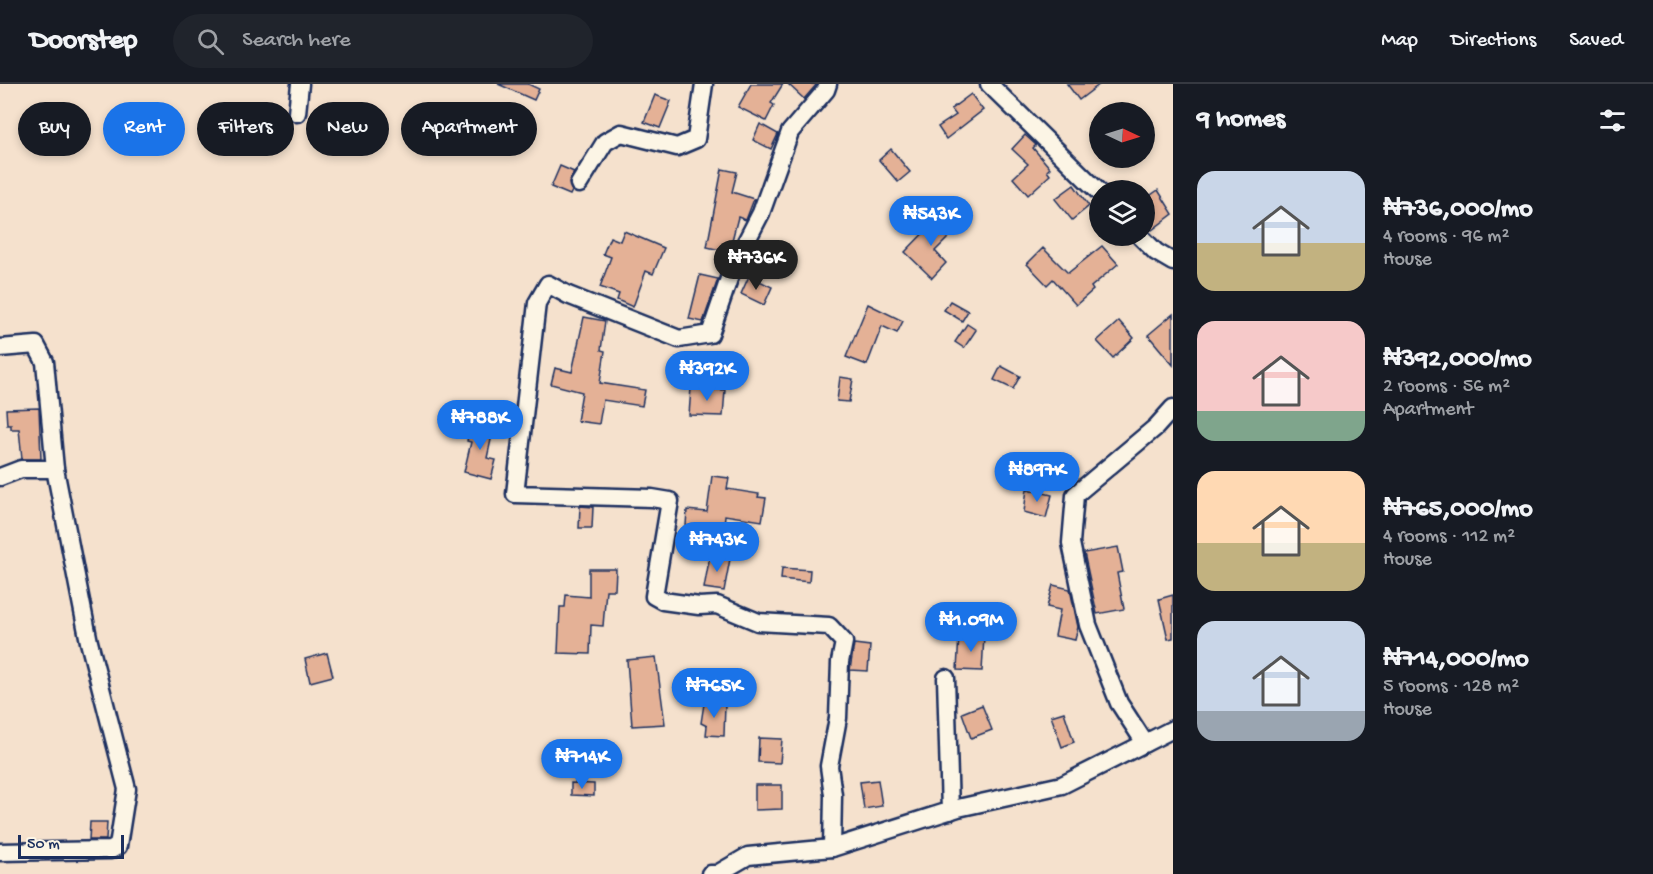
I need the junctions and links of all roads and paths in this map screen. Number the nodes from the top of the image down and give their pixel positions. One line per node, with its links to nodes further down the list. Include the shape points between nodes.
1 (300, 84): 5 (street)
2 (704, 84): 7 (street, via 696,139 677,147 621,132 605,142)
3 (828, 84): 18 (street, via 790,132 761,213 733,267 710,334 679,339 548,284 537,303 515,494 670,501 654,596 663,601 717,606 758,622 829,626 844,642 838,718 829,766)
4 (989, 84): 6 (street)
5 (297, 113)
6 (1089, 182)
7 (579, 184)
8 (1150, 246): 9 (street)
9 (1173, 262)
10 (0, 348): 12 (street, via 36,345 45,362)
11 (1173, 408): 16 (street, via 1075,495 1071,543 1088,625 1119,703)
12 (55, 469): 13 (street, via 21,469); 19 (street, via 88,642 126,789 125,801 118,846 111,850)
13 (0, 477)
14 (946, 678): 17 (street)
15 (1173, 729): 16 (street)
16 (1145, 743): 17 (street, via 1062,785)
17 (950, 811): 18 (street)
18 (832, 848): 21 (street, via 748,856)
19 (0, 852)
20 (710, 874): 21 (street)
21 (718, 874)

